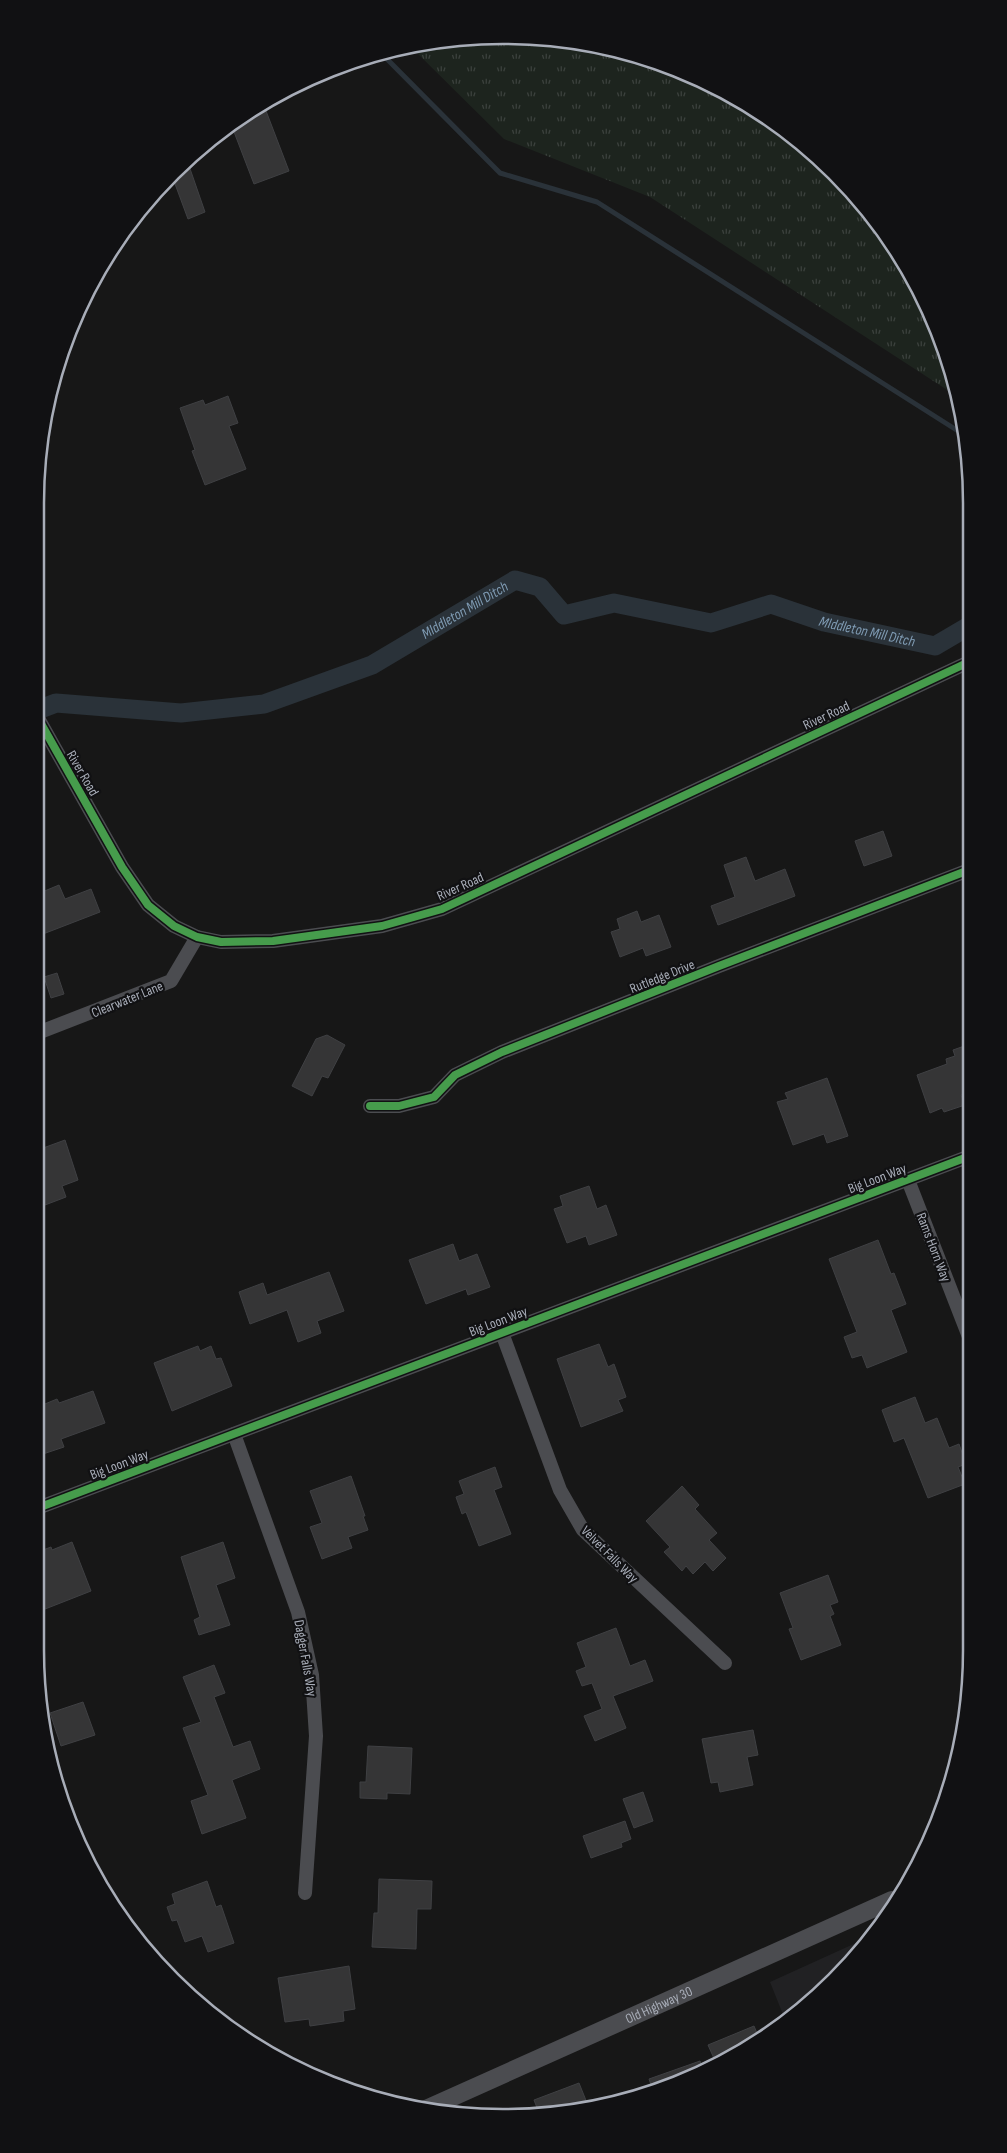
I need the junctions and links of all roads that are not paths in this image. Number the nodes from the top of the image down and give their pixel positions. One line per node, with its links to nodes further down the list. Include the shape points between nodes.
1 (963, 665): 4 (street, River Road, via 442,909 382,926 273,941 221,942)
2 (44, 730): 4 (street, River Road, via 122,867 148,905 174,926)
3 (963, 872): 6 (street, Rutledge Drive, via 502,1052 455,1076 434,1097 399,1106)
4 (197, 937): 5 (street, Clearwater Lane, via 171,981)
5 (44, 1030)
6 (370, 1106)
7 (963, 1159): 8 (street, Big Loon Way)
8 (908, 1180): 9 (street, Rams Horn Way); 10 (street, Big Loon Way)
9 (963, 1321)
10 (502, 1333): 11 (street, Big Loon Way); 13 (street, Velvet Falls Way, via 560,1490 583,1530)
11 (234, 1434): 12 (street, Big Loon Way); 14 (street, Dagger Falls Way, via 298,1612 312,1675 316,1736)
12 (44, 1506)
13 (724, 1663)
14 (305, 1893)
15 (888, 1902): 16 (street, Old Highway 30)
16 (439, 2104)

